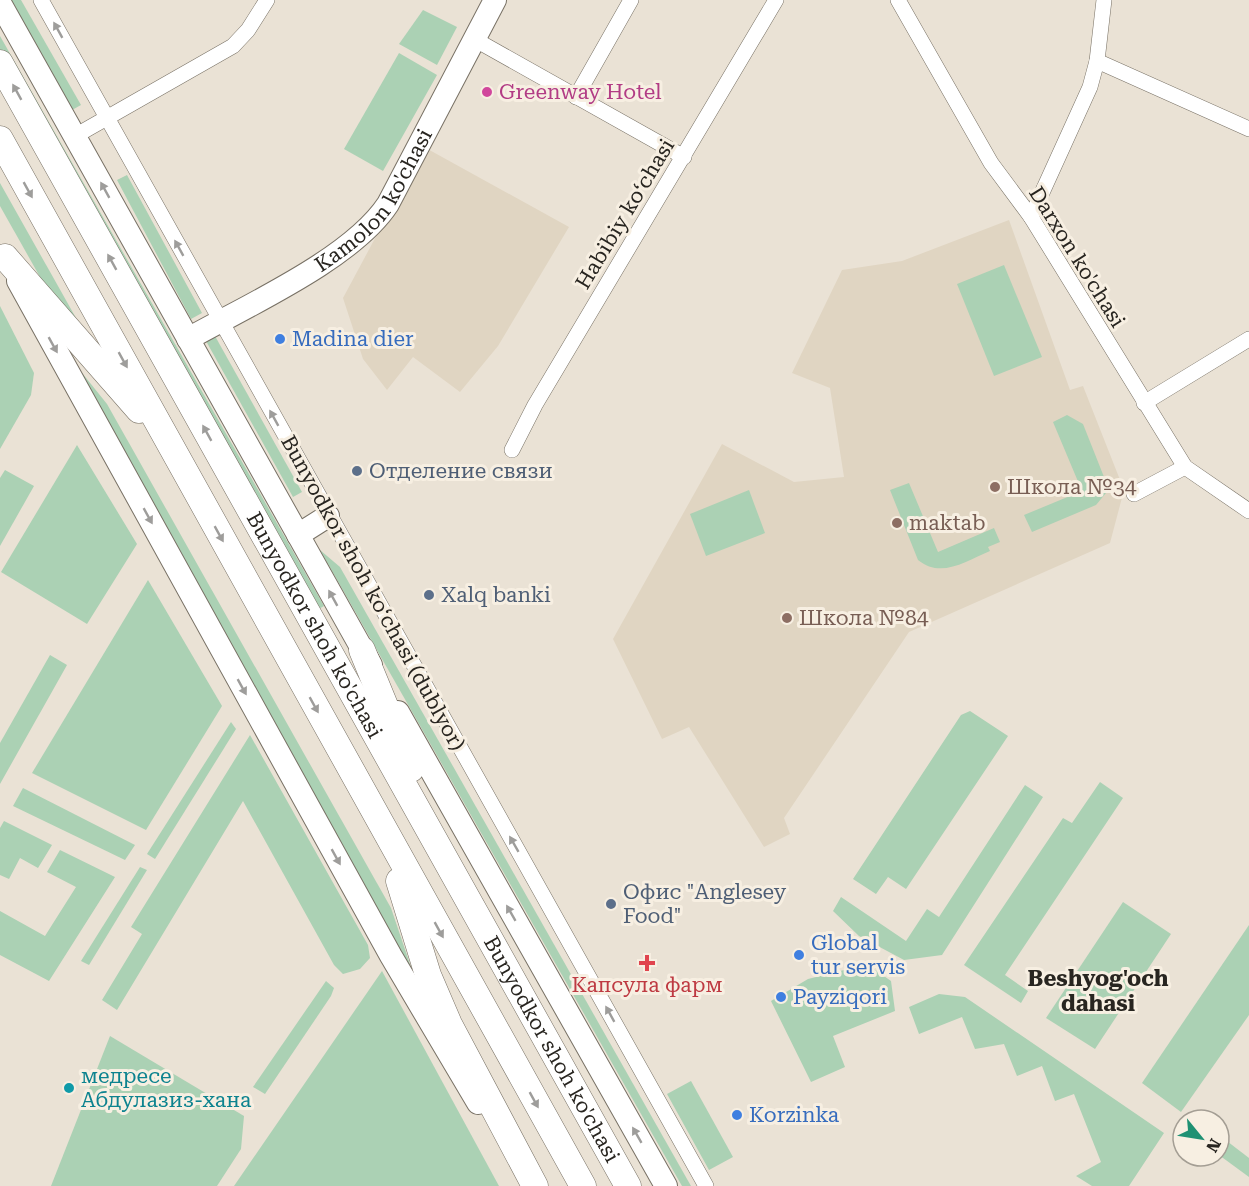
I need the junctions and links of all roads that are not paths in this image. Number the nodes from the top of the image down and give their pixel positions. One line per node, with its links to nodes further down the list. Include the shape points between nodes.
1 (41, 0): 13 (street, Bunyodkor shoh koʻchasi (dublyor), one-way to 1)
2 (267, 0): 13 (street, via 233,46)
3 (495, 0): 9 (street, Kamolon ko'chasi)
4 (631, 0): 12 (street)
5 (776, 0): 17 (street, Habibiy koʻchasi)
6 (898, 0): 18 (street, Darxon ko'chasi, via 991,163)
7 (1104, 0): 10 (street)
8 (0, 3): 15 (street, Bunyodkor shoh koʻchasi (dublyor))
9 (474, 39): 12 (street); 20 (street, Kamolon ko'chasi, via 388,204 374,223 309,270)
10 (1097, 61): 14 (street); 18 (street, via 1090,87)
11 (0, 63): 33 (main road, Bunyodkor shoh ko'chasi, one-way to 11)
12 (576, 97): 17 (street)
13 (107, 118): 15 (street); 20 (street, Bunyodkor shoh koʻchasi (dublyor), one-way to 13)
14 (1249, 129)
15 (75, 136): 21 (street, Bunyodkor shoh koʻchasi (dublyor), one-way to 15)
16 (0, 139): 24 (main road, Bunyodkor shoh ko'chasi, one-way to 24)
17 (684, 158): 25 (street, Habibiy koʻchasi, via 535,405)
18 (1031, 218): 23 (street, Darxon ko'chasi)
19 (2, 253): 24 (main road); 34 (street, one-way to 34, via 391,956 487,1119)
20 (220, 321): 21 (street, Kamolon ko'chasi); 29 (street, Bunyodkor shoh koʻchasi (dublyor), one-way to 20)
21 (188, 339): 30 (street, Bunyodkor shoh koʻchasi (dublyor))
22 (1249, 339): 23 (street)
23 (1144, 403): 26 (street, Darxon ko'chasi)
24 (171, 446): 32 (main road, Bunyodkor shoh ko'chasi, one-way to 32)
25 (512, 450)
26 (1185, 466): 27 (street); 28 (street, Darxon ko'chasi)
27 (1134, 494)
28 (1249, 511)
29 (328, 516): 30 (street); 38 (street, Bunyodkor shoh koʻchasi (dublyor), one-way to 29)
30 (298, 535): 31 (street, Bunyodkor shoh koʻchasi (dublyor), one-way to 30)
31 (362, 650): 33 (main road); 37 (street, Bunyodkor shoh koʻchasi (dublyor), one-way to 31)
32 (383, 829): 34 (main road, via 428,975); 35 (main road, Bunyodkor shoh ko'chasi, one-way to 35)
33 (475, 912): 36 (main road, Bunyodkor shoh ko'chasi)
34 (535, 1186)
35 (582, 1186)
36 (628, 1186)
37 (666, 1186)
38 (706, 1186)

